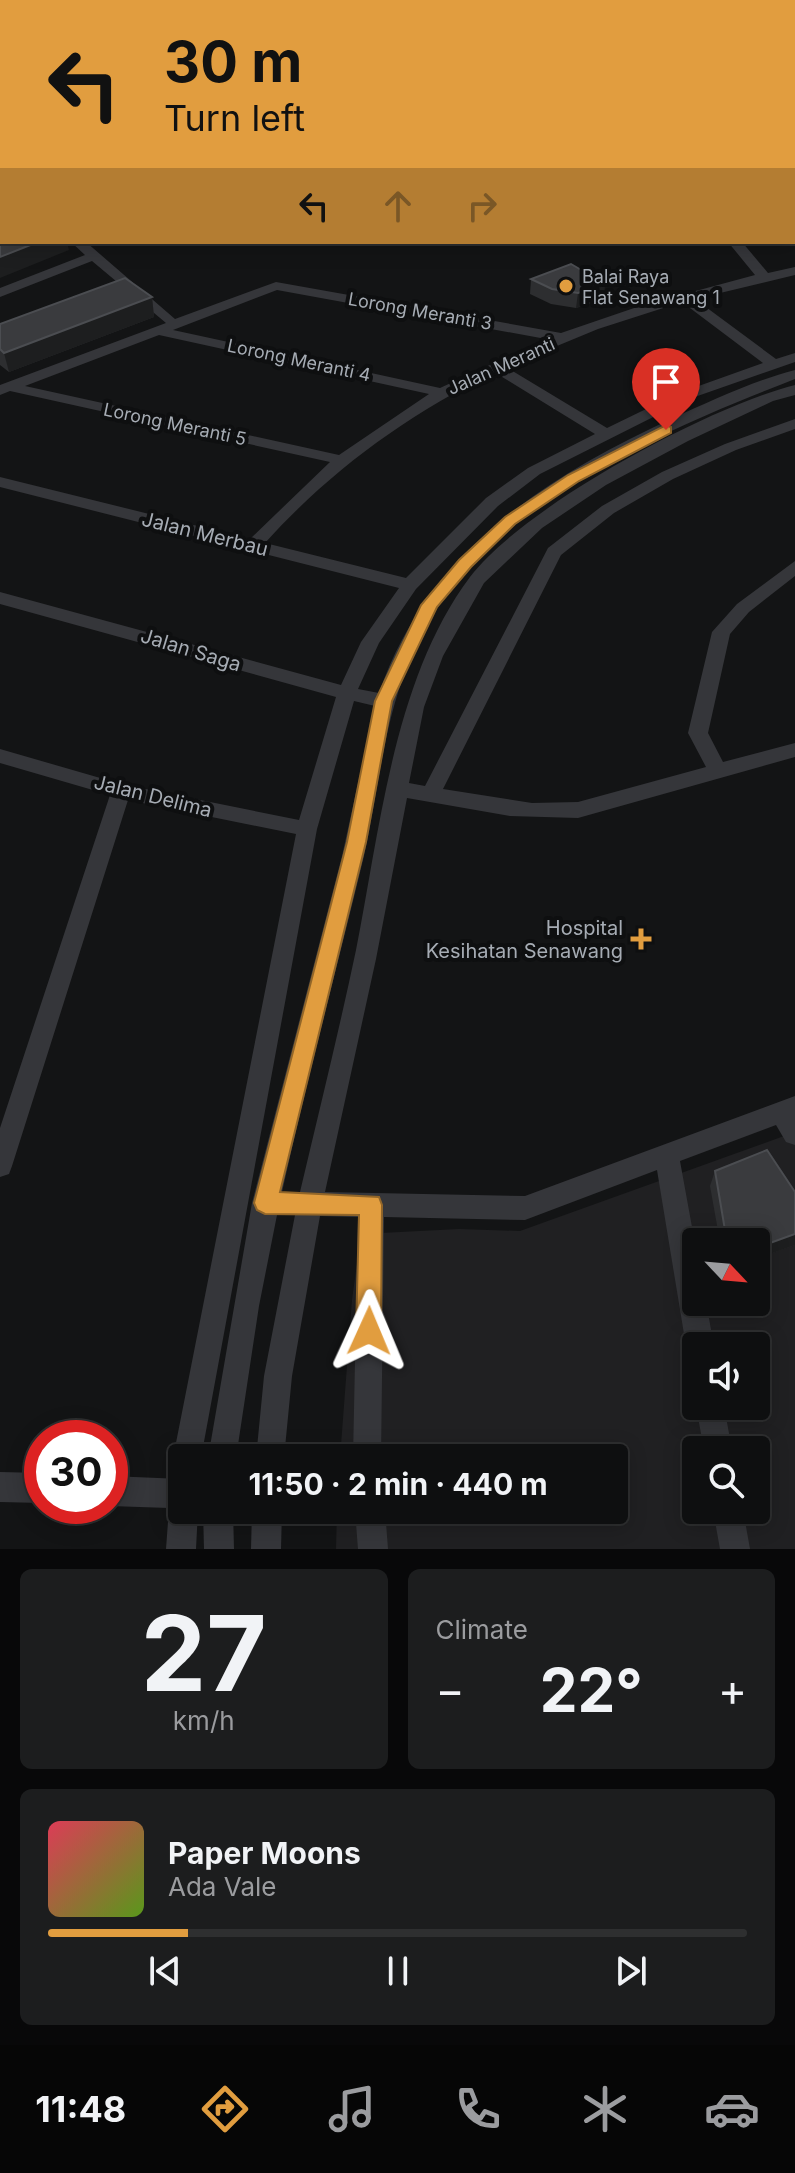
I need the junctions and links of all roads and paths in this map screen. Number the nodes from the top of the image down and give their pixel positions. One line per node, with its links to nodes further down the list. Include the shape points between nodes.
1 (80, 244): 3 (street)
2 (737, 244): 5 (street)
3 (93, 256): 6 (street); 8 (street, via 120,289)
4 (795, 271): 5 (street, Jalan Meranti)
5 (764, 277): 7 (street, Jalan Meranti)
6 (0, 293)
7 (685, 298): 10 (street, Jalan Meranti); 12 (street)
8 (168, 319)
9 (154, 330): 10 (street, Lorong Meranti 3, via 276,286); 15 (street); 17 (street, Lorong Meranti 4)
10 (563, 338): 13 (street, Jalan Meranti)
11 (795, 357): 12 (street)
12 (774, 364): 19 (street, via 684,396)
13 (497, 368): 17 (street, Jalan Meranti); 19 (street)
14 (795, 374): 27 (street, via 714,405 618,454 510,521 430,605)
15 (3, 386): 20 (street, Lorong Meranti 5)
16 (795, 390): 31 (street, via 696,431 600,482 536,524 477,580 434,656 414,707)
17 (444, 393): 20 (street, Jalan Meranti, via 404,414)
18 (795, 424): 33 (street, via 678,467 554,552)
19 (604, 433): 24 (street, via 534,471 492,502)
20 (342, 460): 22 (street, Jalan Meranti)
21 (0, 482): 22 (street, Jalan Merbau)
22 (253, 546): 24 (street, Jalan Merbau)
23 (795, 567): 30 (street, via 721,632 698,733)
24 (410, 585): 26 (street, via 375,634)
25 (0, 598): 26 (street, Jalan Saga)
26 (347, 693): 27 (street, Jalan Saga); 34 (street)
27 (383, 701): 38 (street, via 357,842)
28 (795, 750): 30 (street)
29 (0, 756): 32 (street, Jalan Delima)
30 (717, 769): 33 (street, via 578,810 550,813)
31 (399, 789): 33 (street); 39 (street)
32 (121, 791): 34 (street, Jalan Delima); 37 (street)
33 (431, 793)
34 (307, 829): 42 (street)
35 (791, 1118): 36 (street)
36 (667, 1157): 40 (street, via 525,1208); 41 (street)
37 (0, 1166)
38 (265, 1203): 39 (street); 43 (street)
39 (310, 1203): 40 (street); 44 (street, via 278,1376)
40 (371, 1205): 45 (street)
41 (698, 1332)
42 (190, 1444)
43 (224, 1444)
44 (271, 1444)
45 (367, 1444)
46 (0, 1487): 47 (street)
47 (24, 1488)
48 (128, 1492): 49 (street)
49 (168, 1493)
50 (182, 1524): 55 (street)
51 (218, 1524): 56 (street)
52 (267, 1524): 57 (street)
53 (371, 1524): 58 (street)
54 (731, 1524): 59 (street)
55 (181, 1549)
56 (219, 1549)
57 (266, 1549)
58 (373, 1549)
59 (735, 1549)

